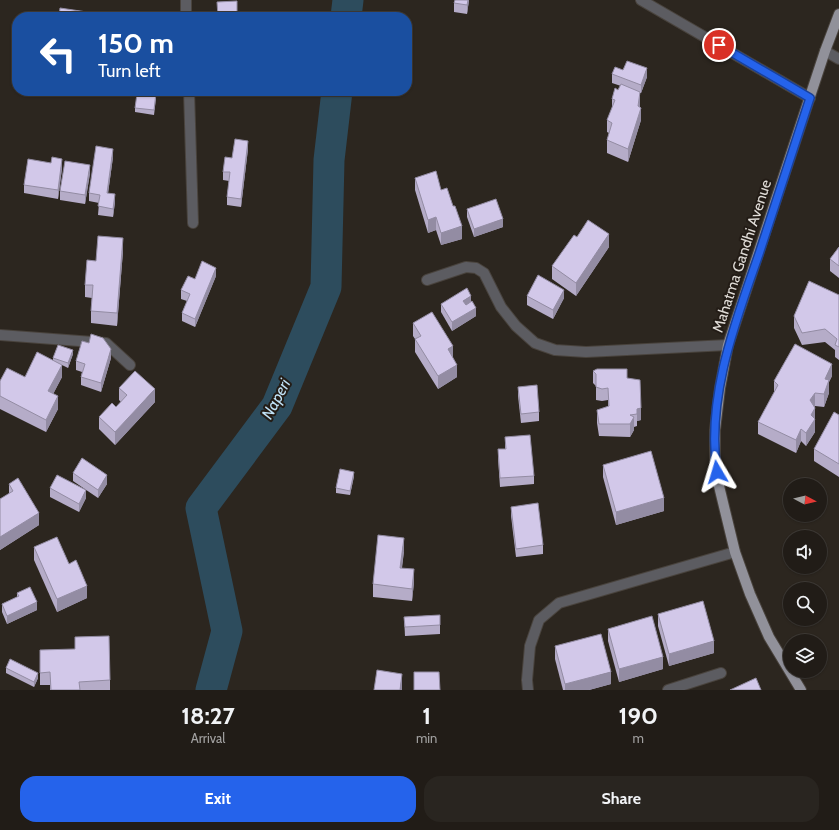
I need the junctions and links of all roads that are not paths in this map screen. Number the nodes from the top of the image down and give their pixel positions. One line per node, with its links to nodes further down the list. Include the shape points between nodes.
1 (186, 0): 3 (street)
2 (641, 0): 8 (street)
3 (186, 12)
4 (839, 14): 5 (main road, Mahatma Gandhi Avenue)
5 (825, 51): 6 (street); 8 (main road, Mahatma Gandhi Avenue)
6 (839, 59)
7 (189, 96): 9 (street)
8 (810, 98): 12 (main road, Mahatma Gandhi Avenue)
9 (193, 223)
10 (427, 280): 12 (street, via 466,267 476,268 484,273 501,307 516,326 535,343 555,350 586,352)
11 (0, 334): 13 (street, via 106,344)
12 (728, 345): 14 (main road, Mahatma Gandhi Avenue, via 714,430 719,486)
13 (130, 365)
14 (735, 552): 16 (street, via 559,603 539,620 530,646); 18 (main road, Mahatma Gandhi Avenue, via 769,636)
15 (721, 673): 17 (street)
16 (528, 690)
17 (668, 690)
18 (801, 690)

